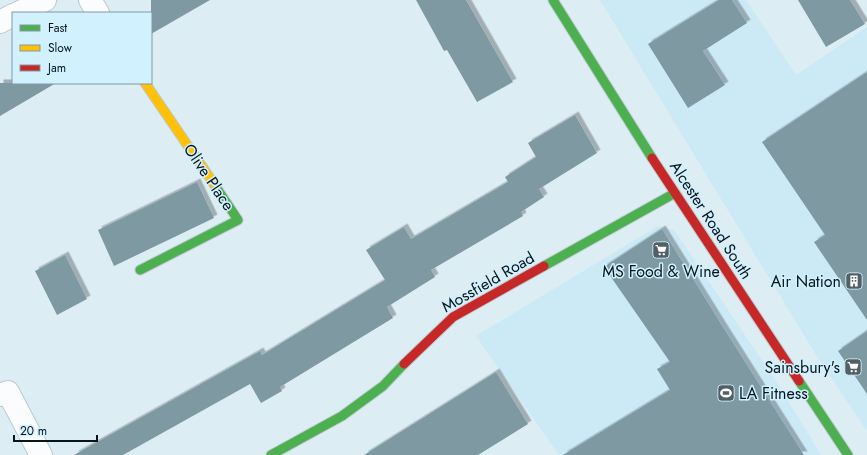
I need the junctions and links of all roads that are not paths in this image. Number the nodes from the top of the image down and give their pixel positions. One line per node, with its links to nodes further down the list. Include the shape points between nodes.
1 (45, 0): 4 (street)
2 (90, 0): 5 (street)
3 (553, 0): 9 (main road, Alcester Road South)
4 (20, 12)
5 (97, 12)
6 (12, 16): 7 (street)
7 (0, 22)
8 (147, 84): 10 (main road, Olive Place, via 238,220)
9 (675, 193): 13 (main road, Mossfield Road, via 453,317 383,386 342,416); 14 (main road, Alcester Road South)
10 (140, 270)
11 (0, 395): 12 (street, via 8,392)
12 (41, 455)
13 (271, 455)
14 (848, 455)

